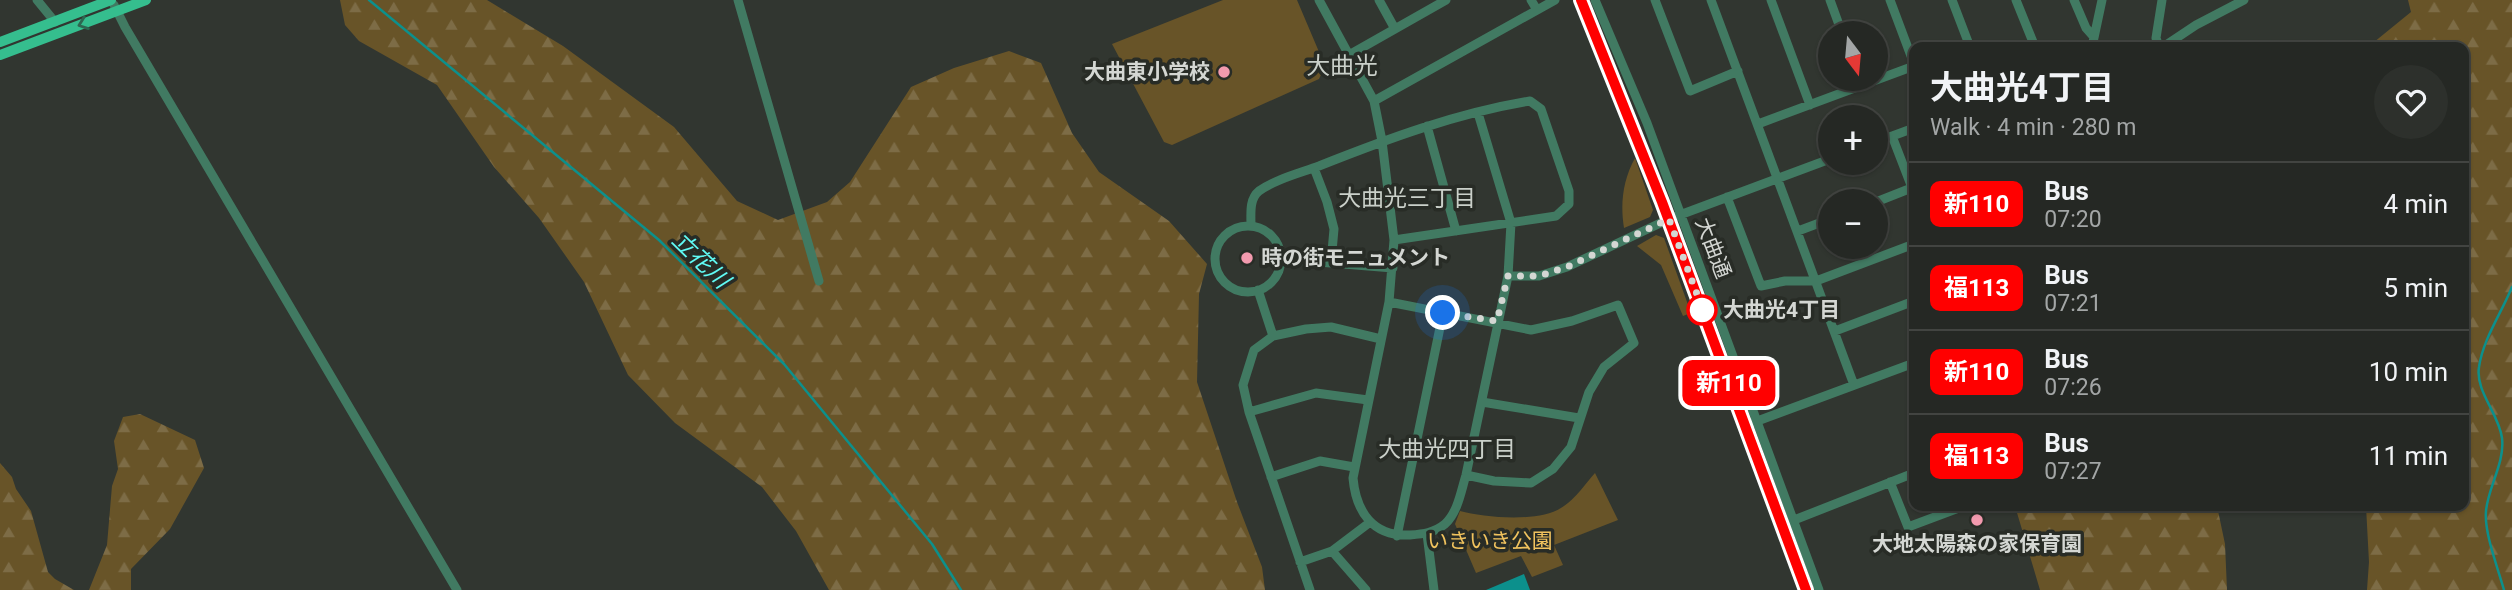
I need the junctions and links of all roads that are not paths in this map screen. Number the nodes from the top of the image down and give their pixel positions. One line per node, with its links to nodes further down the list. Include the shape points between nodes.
1 (37, 0): 26 (street)
2 (111, 0): 24 (street); 26 (main road)
3 (146, 0): 24 (main road)
4 (738, 0): 70 (street)
5 (1319, 0): 36 (street)
6 (1379, 0): 27 (street)
7 (1446, 0): 27 (street)
8 (1531, 0): 23 (street)
9 (1555, 0): 23 (street)
10 (1581, 0): 58 (street, 大曲通)
11 (1595, 0): 57 (street, 大曲通)
12 (1655, 0): 38 (street, via 1690,91)
13 (1711, 0): 38 (street)
14 (1771, 0): 42 (street)
15 (1830, 0): 25 (street)
16 (1890, 0): 34 (street)
17 (1952, 0): 29 (street)
18 (2016, 0): 30 (street)
19 (2074, 0): 31 (street)
20 (2102, 0): 31 (street)
21 (2162, 0): 32 (street)
22 (2244, 0): 33 (street)
23 (1537, 10): 41 (street)
24 (117, 12): 35 (main road, one-way to 35); 101 (street)
25 (1838, 21)
26 (55, 22): 28 (main road)
27 (1395, 29): 36 (street)
28 (0, 42)
29 (1968, 42)
30 (2033, 42)
31 (2093, 42)
32 (2158, 42)
33 (2169, 42)
34 (1909, 51)
35 (0, 55)
36 (1349, 55): 41 (street)
37 (1909, 67): 39 (street)
38 (1738, 71): 44 (street)
39 (1888, 73)
40 (1841, 91): 42 (street)
41 (1374, 101): 49 (street)
42 (1810, 105): 44 (street)
43 (1478, 113): 45 (street); 59 (street); 59 (street, via 1530,101 1541,109 1569,191 1569,204 1556,216)
44 (1758, 124): 53 (street)
45 (1427, 126): 49 (street); 62 (street)
46 (1909, 130): 47 (street)
47 (1892, 136): 48 (street); 52 (street)
48 (1888, 138)
49 (1382, 141): 51 (street); 64 (street)
50 (1818, 164): 53 (street)
51 (1314, 168): 61 (street, via 1258,191 1251,202); 67 (street, via 1334,229)
52 (1909, 177)
53 (1778, 179): 55 (street); 63 (street)
54 (1909, 191): 56 (street)
55 (1727, 197): 57 (street); 71 (street, via 1761,286)
56 (1888, 198)
57 (1680, 215): 58 (street); 86 (street, 大曲通)
58 (1669, 219): 69 (street, via 1567,267 1539,276); 87 (street, 大曲通)
59 (1511, 223): 62 (street); 69 (street)
60 (1818, 224): 63 (street)
61 (1251, 226): 66 (street, via 1269,233); 72 (street, via 1230,230 1214,257 1227,285)
62 (1456, 231): 64 (street)
63 (1798, 231): 71 (street)
64 (1394, 240): 68 (street)
65 (1909, 246): 71 (street)
66 (1281, 260): 67 (street); 72 (street, via 1274,278)
67 (1331, 263): 68 (street)
68 (1393, 268): 73 (street)
69 (1508, 276): 76 (street)
70 (819, 281)
71 (1816, 281): 77 (street)
72 (1258, 290): 78 (street)
73 (1389, 302): 75 (street); 79 (street)
74 (1909, 303): 77 (street)
75 (1443, 313): 76 (street); 98 (street)
76 (1497, 321): 83 (street); 85 (street, via 1531,330 1618,305 1634,344 1604,367)
77 (1835, 331): 81 (street)
78 (1273, 337): 79 (street, via 1331,327); 84 (street, via 1254,350 1243,385)
79 (1381, 339): 82 (street)
80 (1909, 365): 81 (street)
81 (1854, 385): 86 (street)
82 (1368, 400): 84 (street, via 1316,393); 88 (street)
83 (1482, 402): 85 (street); 89 (street)
84 (1249, 412): 91 (street)
85 (1579, 418): 89 (street, via 1571,447 1553,469 1531,483)
86 (1757, 422): 87 (street); 94 (street, 大曲通)
87 (1745, 426): 96 (street, 大曲通)
88 (1354, 467): 91 (street, via 1320,461); 95 (street, via 1355,496)
89 (1466, 475): 97 (street, via 1457,507 1445,523)
90 (1909, 475): 92 (street)
91 (1271, 477): 100 (street)
92 (1890, 482): 93 (street, via 1908,527); 94 (street)
93 (1951, 511)
94 (1793, 520): 96 (street); 106 (street, 大曲通)
95 (1369, 523): 98 (street); 99 (street)
96 (1782, 524): 105 (street, 大曲通)
97 (1427, 534): 98 (street); 104 (street)
98 (1397, 536)
99 (1332, 551): 100 (street); 103 (street)
100 (1300, 562): 102 (street)
101 (457, 590)
102 (1310, 590)
103 (1366, 590)
104 (1434, 590)
105 (1806, 590)
106 (1819, 590)

